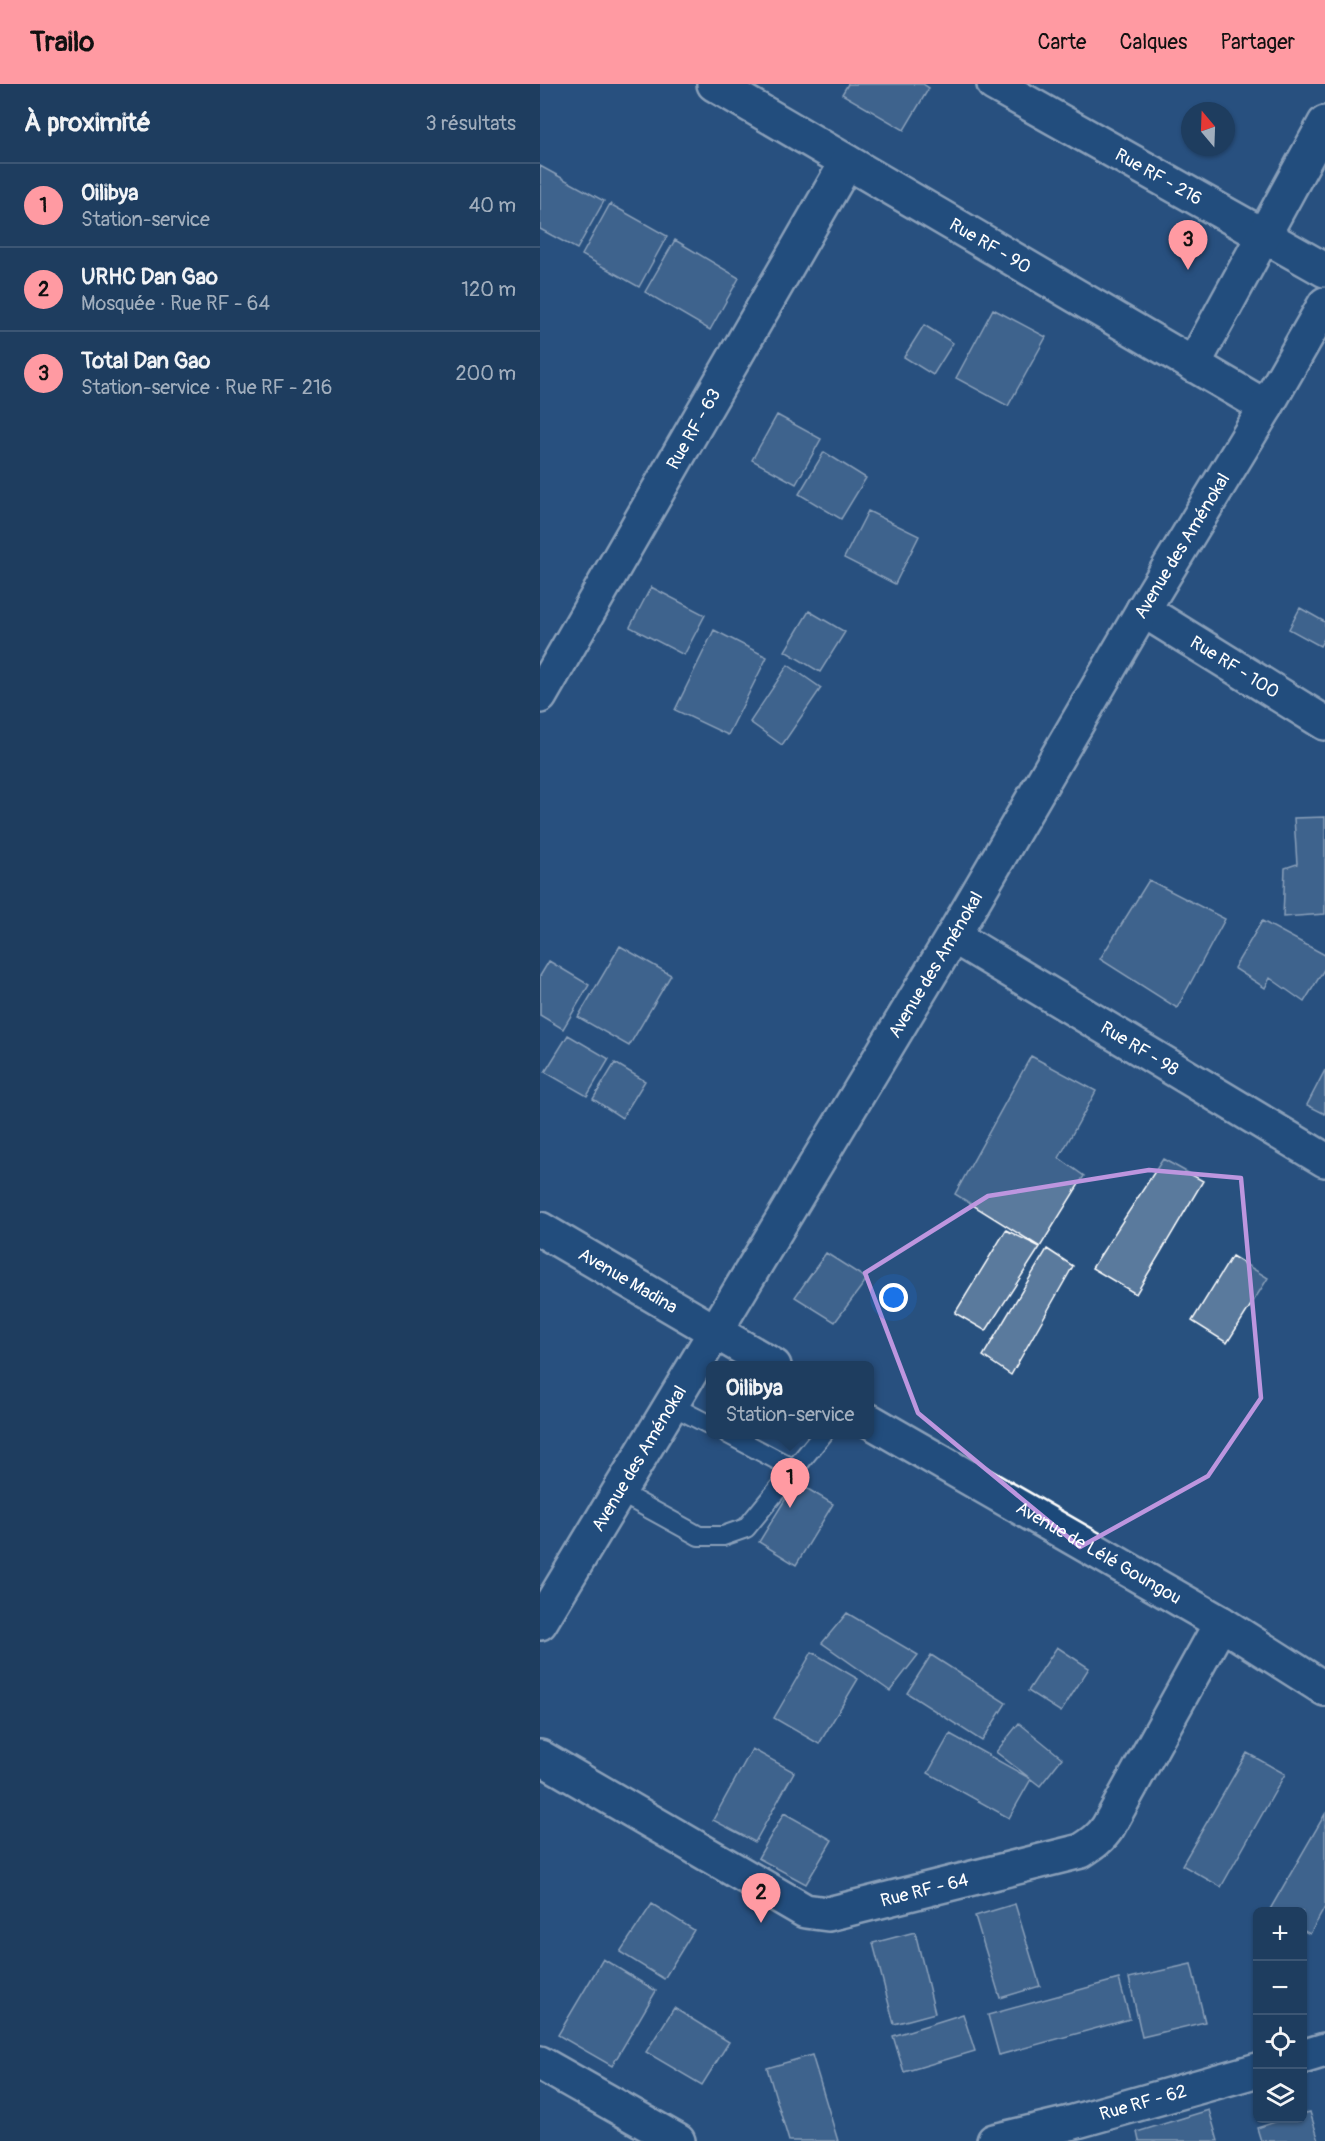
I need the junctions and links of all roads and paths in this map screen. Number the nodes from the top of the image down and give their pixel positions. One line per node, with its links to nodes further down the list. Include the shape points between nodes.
1 (714, 84): 4 (street, Rue RF - 90)
2 (994, 84): 5 (street, Rue RF - 216)
3 (1325, 123): 5 (street)
4 (847, 162): 8 (street, Rue RF - 90); 11 (street, Rue RF - 63)
5 (1263, 236): 6 (street, Rue RF - 216); 8 (street)
6 (1325, 270)
7 (1325, 304): 9 (street, Avenue des Aménokal)
8 (1193, 365): 9 (street, Rue RF - 90)
9 (1266, 407): 10 (street, Avenue des Aménokal)
10 (1143, 610): 12 (street, Rue RF - 100); 13 (street, Avenue des Aménokal)
11 (540, 696)
12 (1325, 723)
13 (954, 936): 14 (street, Rue RF - 98); 16 (street, Avenue des Aménokal)
14 (1325, 1160)
15 (540, 1229): 16 (street, Avenue Madina)
16 (715, 1332): 17 (street); 18 (street, Avenue des Aménokal)
17 (767, 1361)
18 (671, 1404): 19 (lane); 24 (street, Avenue des Aménokal)
19 (706, 1422)
20 (874, 1423): 26 (street, Avenue de Lélé Goungou)
21 (738, 1439): 23 (lane)
22 (820, 1439): 23 (lane)
23 (795, 1469): 24 (lane, via 746,1528 723,1536 699,1536)
24 (619, 1492): 25 (street, Avenue des Aménokal)
25 (540, 1623)
26 (1221, 1623): 27 (street, Avenue de Lélé Goungou); 28 (street, Rue RF - 64, via 1108,1827 1093,1844 1081,1851 828,1914 805,1911)
27 (1324, 1687)
28 (540, 1756)
29 (1325, 2050): 30 (street)
30 (1307, 2055)
31 (540, 2063): 34 (street)
32 (1253, 2071): 33 (street, Rue RF - 62)
33 (1072, 2132): 35 (street, Rue RF - 62)
34 (678, 2141)
35 (994, 2141)

